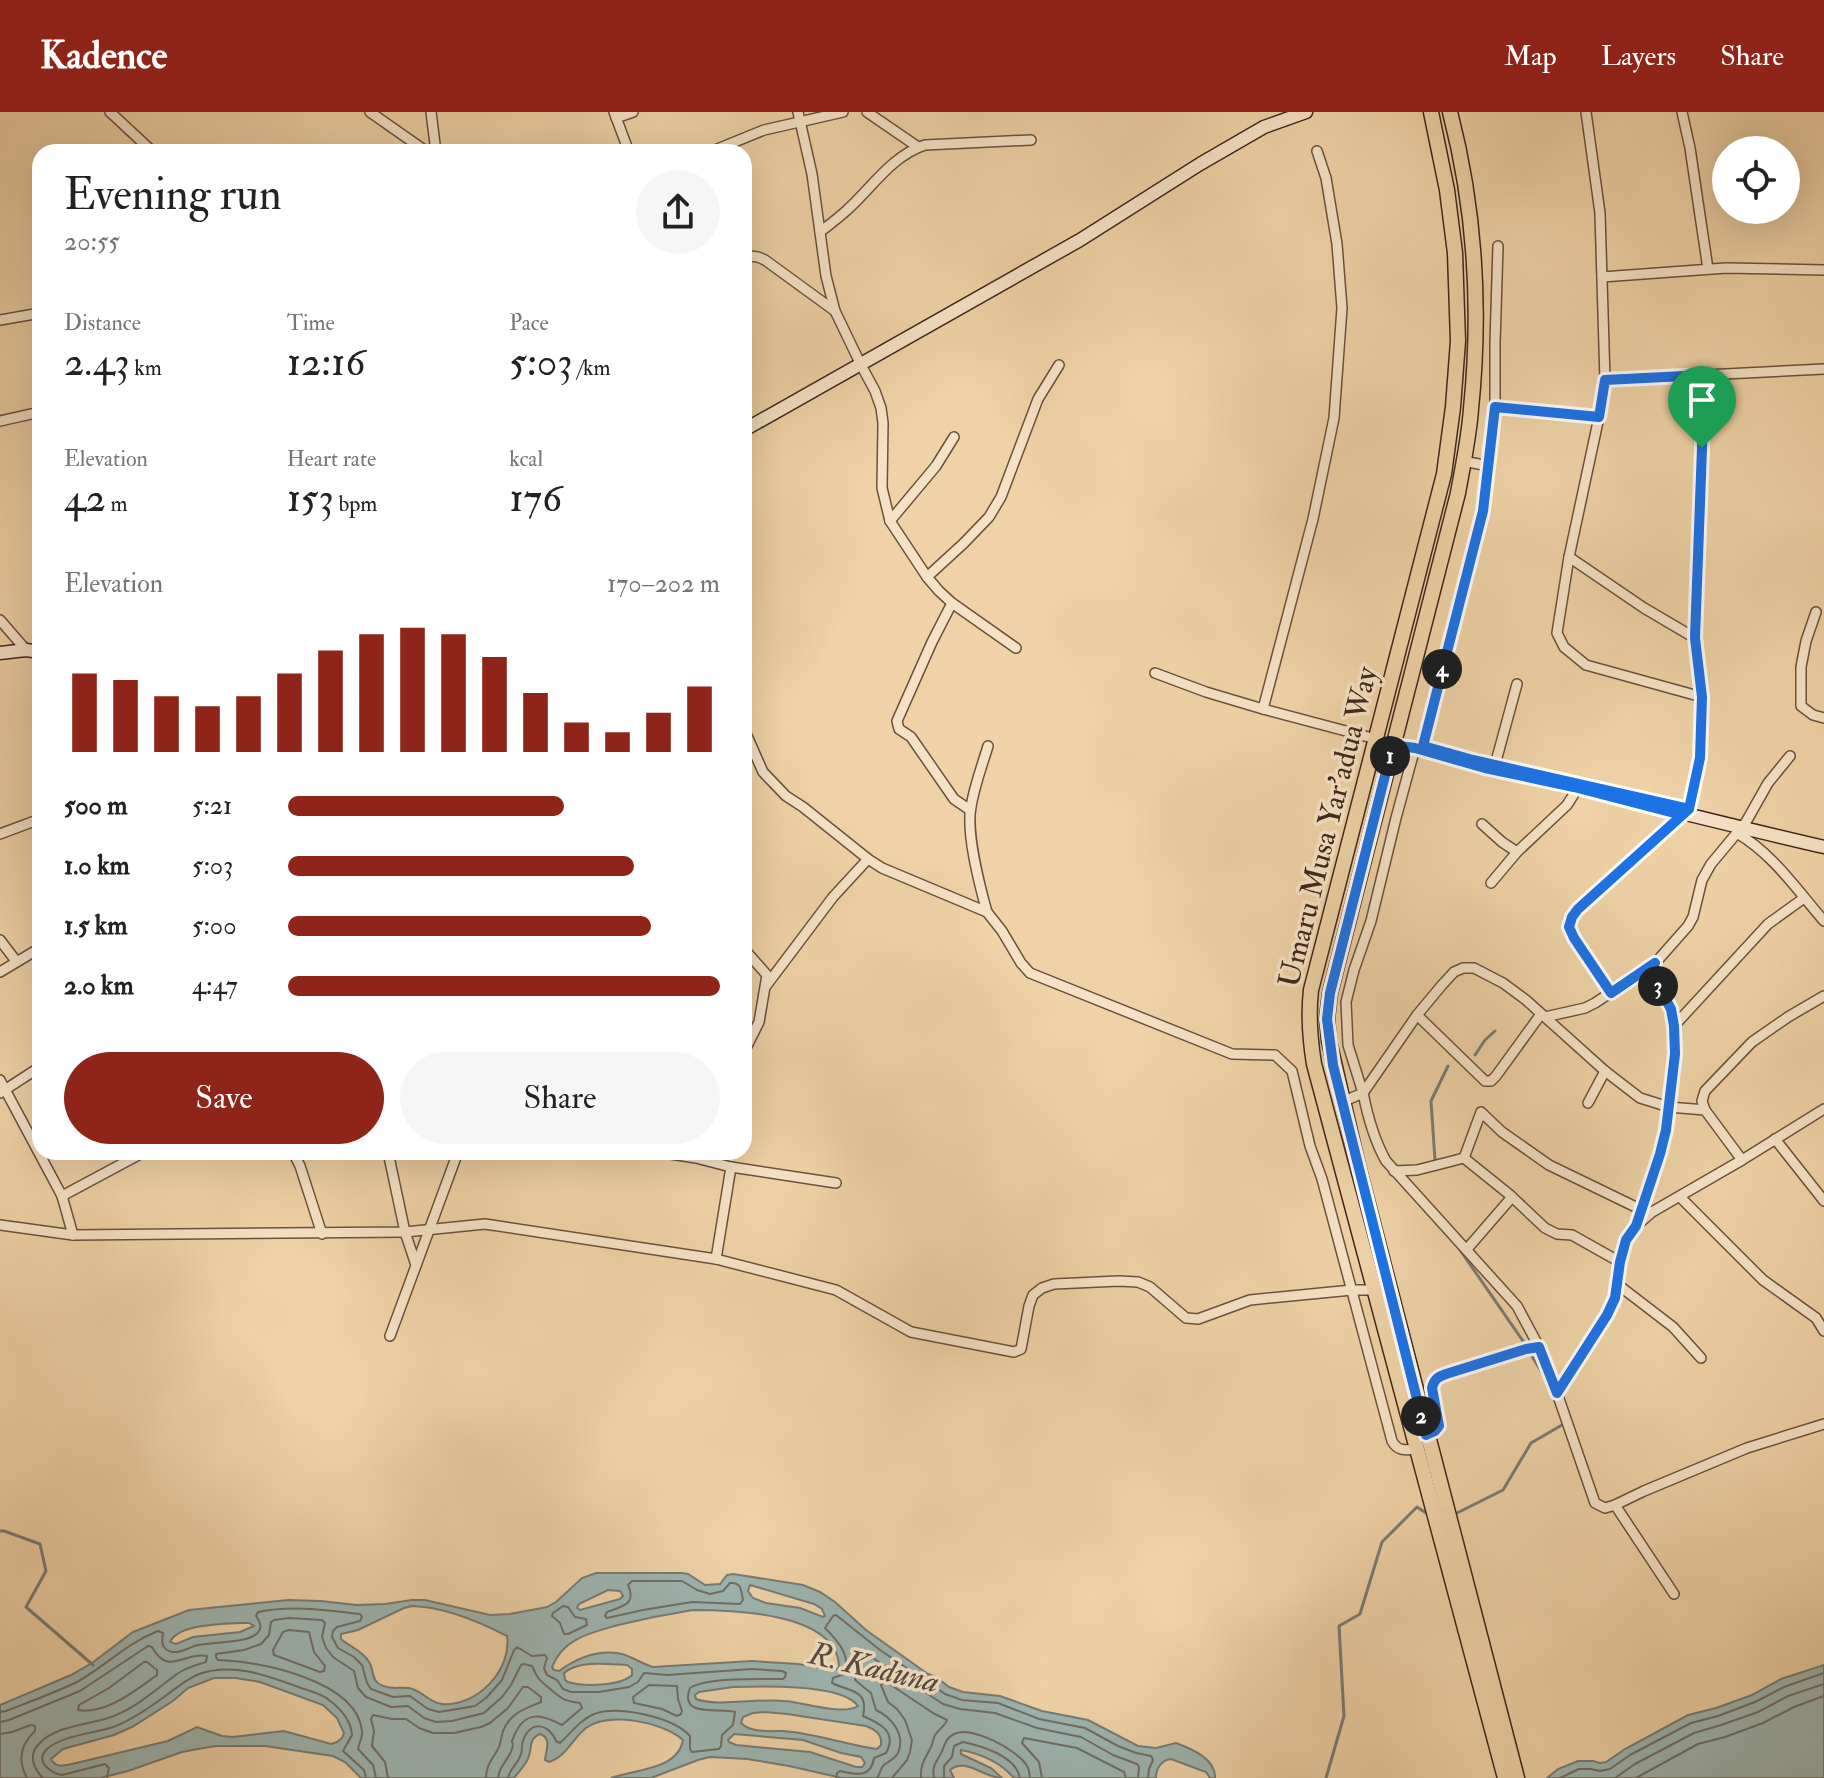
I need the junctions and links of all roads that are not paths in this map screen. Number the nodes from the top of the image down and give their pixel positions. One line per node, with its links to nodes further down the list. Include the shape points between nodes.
1 (110, 112): 15 (street)
2 (370, 112): 16 (street)
3 (431, 112): 17 (street)
4 (633, 112): 12 (street)
5 (843, 112): 13 (street)
6 (1306, 112): 31 (main road, via 1264,127)
7 (1431, 112): 60 (main road, Umaru Musa Yar'adua Way, via 1455,253 1458,341 1453,407 1444,474)
8 (1450, 112): 42 (main road, Umaru Musa Yar'adua Way, via 1468,199 1476,308)
9 (1586, 112): 27 (street, via 1600,213)
10 (1682, 112): 25 (street)
11 (870, 113): 20 (street)
12 (615, 115): 18 (street)
13 (799, 117): 19 (street); 22 (street)
14 (1031, 140): 20 (street)
15 (144, 144)
16 (416, 144)
17 (435, 144)
18 (626, 144)
19 (730, 144)
20 (918, 147): 22 (street, via 901,156)
21 (1317, 151): 58 (street, via 1337,244 1342,308 1334,418)
22 (820, 232): 28 (street)
23 (1498, 246): 36 (street)
24 (752, 256): 28 (street, via 765,260)
25 (1708, 269): 26 (street); 27 (street)
26 (1824, 270)
27 (1602, 277): 35 (street)
28 (835, 311): 31 (street)
29 (32, 314): 30 (street)
30 (0, 320)
31 (861, 365): 40 (main road); 44 (street, via 881,408 882,488)
32 (1059, 365): 46 (street, via 1038,399 989,517)
33 (1824, 369): 34 (street)
34 (1704, 375): 35 (street); 50 (street)
35 (1605, 380): 38 (street)
36 (1495, 407): 38 (street); 43 (street)
37 (32, 414): 39 (street)
38 (1599, 417): 45 (street)
39 (0, 421)
40 (752, 426)
41 (954, 437): 44 (street)
42 (1463, 461): 43 (street); 61 (main road, Umaru Musa Yar'adua Way)
43 (1489, 466): 63 (street, via 1483,511)
44 (890, 521): 46 (street)
45 (1569, 557): 50 (street); 57 (street, via 1557,633 1564,647 1586,665)
46 (927, 577): 47 (street)
47 (952, 603): 51 (street); 68 (street, via 897,721 954,799)
48 (1816, 612): 59 (street, via 1801,667 1801,706)
49 (0, 620): 52 (street)
50 (1695, 638): 57 (street)
51 (1016, 648)
52 (26, 650): 53 (main road); 54 (main road)
53 (32, 651)
54 (0, 653)
55 (1155, 673): 58 (street)
56 (1517, 684): 66 (street)
57 (1702, 697): 69 (street, via 1700,758)
58 (1263, 709): 60 (street)
59 (1824, 718)
60 (1376, 739): 135 (main road, Umaru Musa Yar'adua Way, via 1308,1013 1314,1064)
61 (1394, 741): 63 (main road); 99 (main road, Umaru Musa Yar'adua Way, via 1330,993 1329,1041)
62 (988, 746): 68 (street)
63 (1419, 747): 66 (main road); 67 (main road); 98 (street, via 1346,1002 1348,1045)
64 (752, 750): 77 (street, via 772,783)
65 (1790, 756): 72 (street)
66 (1495, 765): 69 (main road)
67 (1574, 787): 69 (main road); 76 (street, via 1567,805)
68 (970, 810): 80 (street)
69 (1685, 812): 72 (main road); 89 (street, via 1578,909 1570,923 1574,938)
70 (32, 822): 73 (street)
71 (1482, 824): 76 (street)
72 (1741, 828): 74 (main road); 75 (main road); 79 (street); 86 (street, via 1702,880 1688,926)
73 (0, 834)
74 (1824, 841)
75 (1824, 847)
76 (1517, 852): 78 (street)
77 (868, 859): 80 (street); 88 (street)
78 (1491, 883)
79 (1804, 898): 81 (street); 93 (street, via 1768,924)
80 (987, 912): 134 (street, via 1034,974 1232,1054 1275,1055 1292,1071)
81 (1824, 921)
82 (0, 940): 85 (street)
83 (32, 952): 85 (street)
84 (752, 958): 88 (street, via 767,975)
85 (16, 961): 87 (street)
86 (1655, 963): 89 (street); 93 (street, via 1650,969)
87 (0, 972)
88 (766, 986): 94 (street)
89 (1611, 993): 92 (street, via 1585,1008)
90 (1824, 996): 103 (street, via 1752,1042 1705,1091)
91 (1417, 1015): 92 (street, via 1454,972 1474,968 1503,983); 92 (street, via 1485,1081 1496,1076); 98 (street)
92 (1543, 1016): 96 (street)
93 (1674, 1026): 101 (street)
94 (752, 1036)
95 (32, 1071): 97 (street)
96 (1605, 1071): 100 (street); 101 (street, via 1640,1098)
97 (2, 1088): 105 (street)
98 (1363, 1093): 99 (street); 115 (street, via 1378,1147)
99 (1342, 1102): 142 (main road, Umaru Musa Yar'adua Way)
100 (1588, 1103)
101 (1669, 1107): 103 (street); 121 (street)
102 (1824, 1109): 104 (street)
103 (1705, 1110): 113 (street)
104 (1775, 1139): 113 (street); 120 (street)
105 (32, 1142)
106 (1464, 1158): 115 (street); 118 (street); 121 (street, via 1481,1112 1549,1165)
107 (42, 1160): 117 (street)
108 (129, 1160): 117 (street)
109 (297, 1160): 127 (street)
110 (390, 1160): 126 (street)
111 (455, 1160): 125 (street)
112 (704, 1160): 114 (street)
113 (1742, 1160): 119 (street)
114 (731, 1167): 116 (street); 130 (street)
115 (1394, 1171): 129 (street)
116 (836, 1183)
117 (62, 1196): 128 (street)
118 (1512, 1197): 129 (street); 131 (street, via 1545,1228 1572,1235)
119 (1680, 1197): 122 (street); 136 (street, via 1763,1280 1816,1318)
120 (1824, 1201)
121 (1640, 1211): 122 (street); 124 (street)
122 (1652, 1212): 124 (street)
123 (0, 1225): 128 (street)
124 (1636, 1226): 131 (street)
125 (429, 1231): 126 (street); 130 (street, via 485,1224); 132 (street)
126 (405, 1232): 127 (street); 132 (street)
127 (322, 1234): 128 (street)
128 (73, 1235)
129 (1467, 1249): 138 (street, via 1517,1306)
130 (716, 1259): 134 (street, via 836,1290 911,1332 1014,1352 1023,1343 1033,1295 1054,1284 1138,1282 1186,1318 1198,1319 1250,1300)
131 (1620, 1262): 133 (street)
132 (416, 1265): 137 (street)
133 (1617, 1284): 139 (street, via 1673,1327); 140 (street, via 1607,1315)
134 (1352, 1290): 135 (street); 143 (street, via 1392,1441 1401,1450)
135 (1374, 1290): 143 (main road, Umaru Musa Yar'adua Way)
136 (1824, 1331)
137 (390, 1336)
138 (1539, 1347): 140 (street); 142 (street, via 1437,1378 1432,1388 1439,1426)
139 (1701, 1358)
140 (1557, 1393): 144 (street, via 1595,1503)
141 (1824, 1424): 144 (street, via 1747,1448)
142 (1426, 1435): 146 (main road, Umaru Musa Yar'adua Way)
143 (1418, 1449): 146 (main road, Umaru Musa Yar'adua Way)
144 (1615, 1505): 145 (street)
145 (1674, 1594)
146 (1502, 1745): 147 (main road, Umaru Musa Yar'adua Way); 148 (main road, Umaru Musa Yar'adua Way)
147 (1505, 1778)
148 (1517, 1778)

